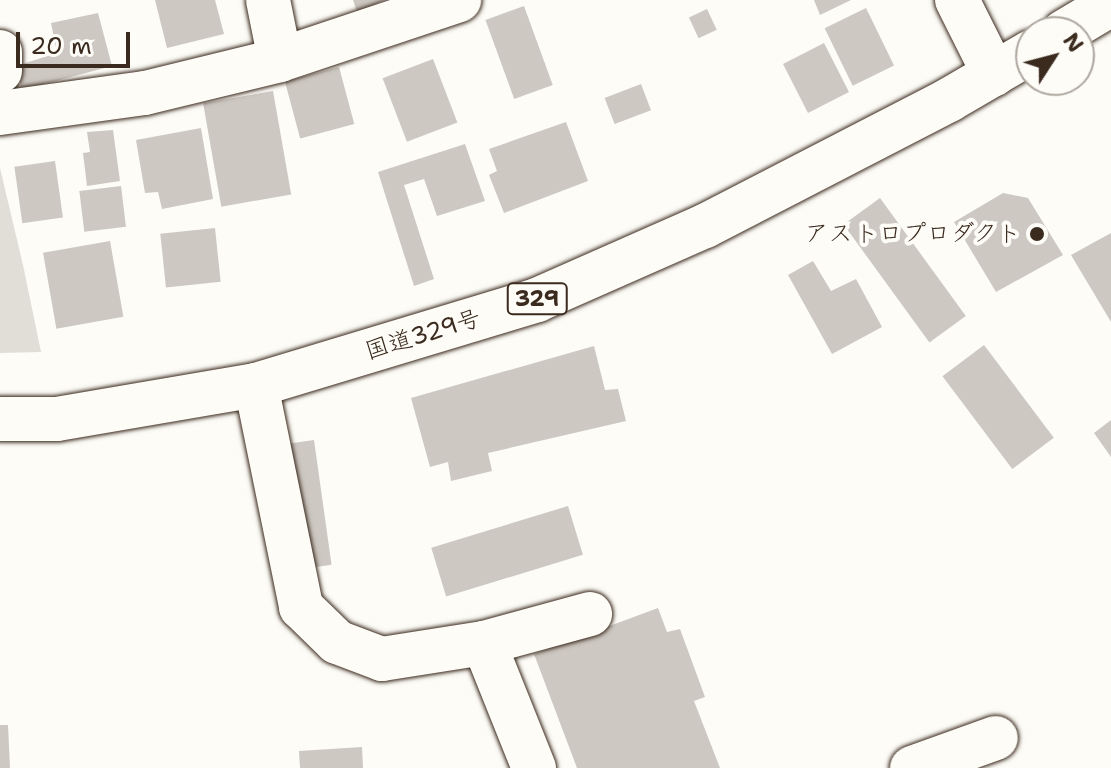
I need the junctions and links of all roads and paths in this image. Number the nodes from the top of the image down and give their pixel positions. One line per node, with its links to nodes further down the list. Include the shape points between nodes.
1 (268, 0): 7 (main road)
2 (459, 0): 7 (main road)
3 (957, 0): 10 (main road)
4 (1111, 4): 5 (main road)
5 (1091, 16)
6 (0, 52): 9 (main road)
7 (280, 60): 11 (main road, via 145,93)
8 (1015, 62): 10 (main road, 国道329号 / 329)
9 (0, 71)
10 (994, 74): 12 (main road, 国道329号 / 329, via 705,226 537,300)
11 (0, 113)
12 (256, 385): 13 (main road, 国道329号 / 329, via 57,419); 15 (main road, via 301,607 337,642 382,659)
13 (0, 419)
14 (590, 614): 15 (main road)
15 (484, 643): 17 (main road)
16 (996, 738): 18 (main road)
17 (534, 768)
18 (912, 768)

